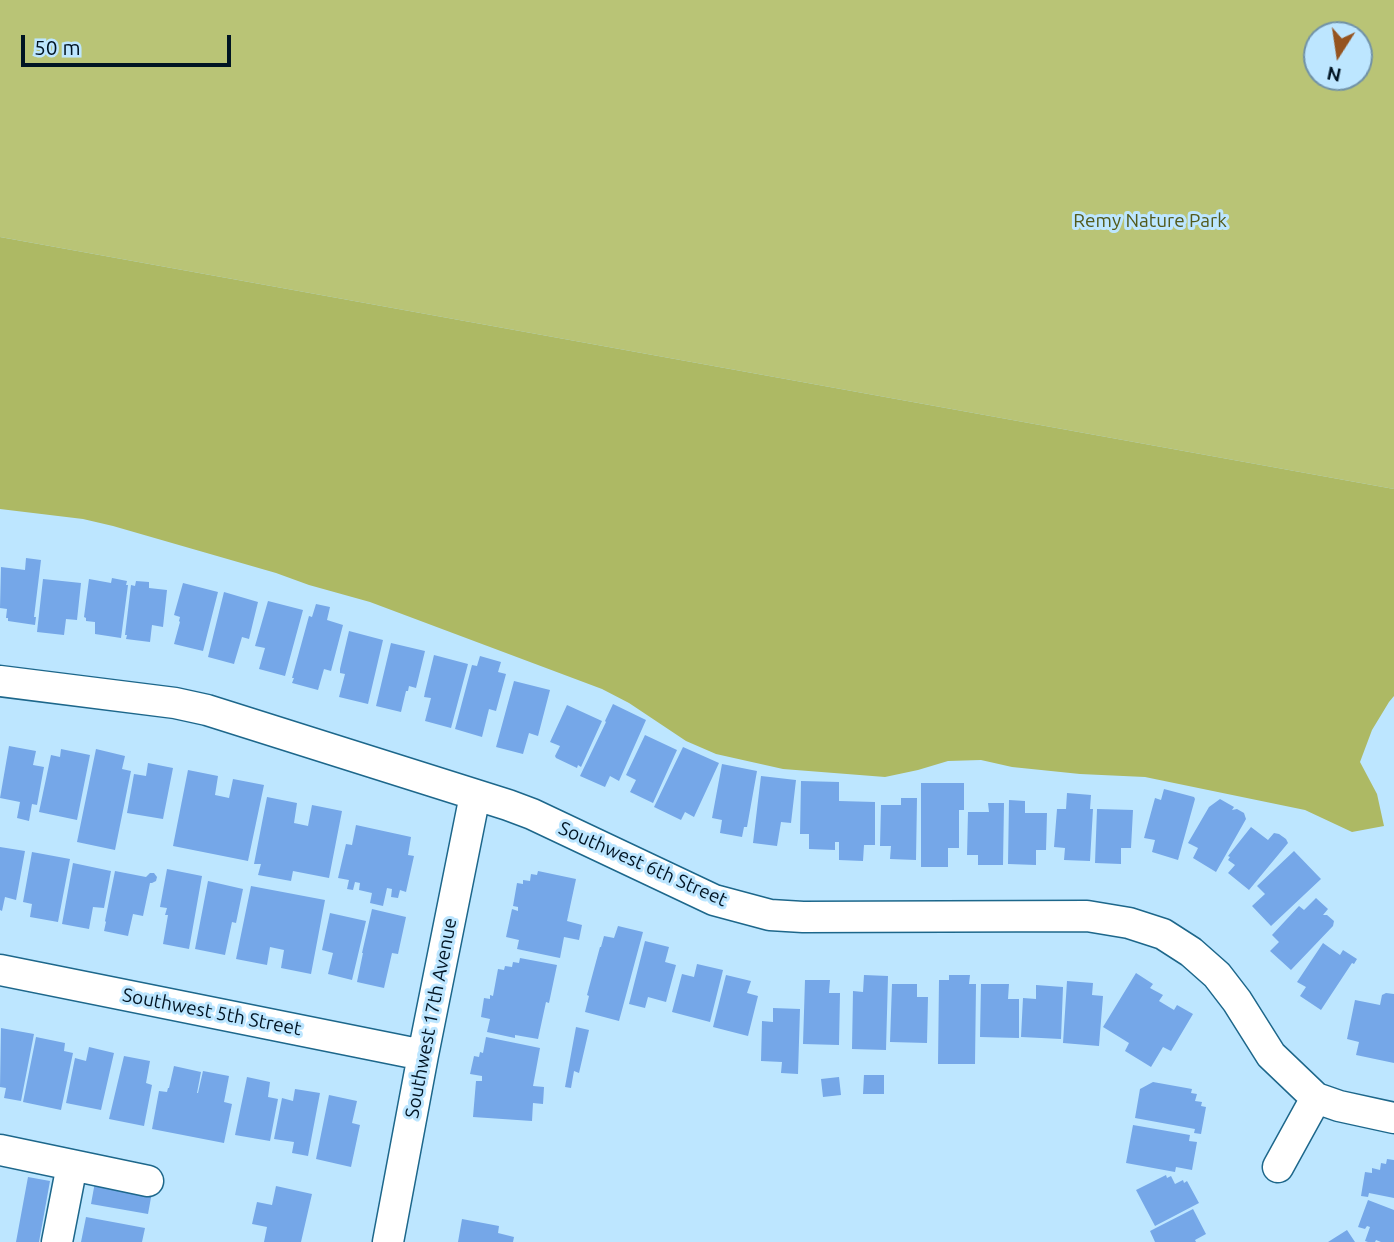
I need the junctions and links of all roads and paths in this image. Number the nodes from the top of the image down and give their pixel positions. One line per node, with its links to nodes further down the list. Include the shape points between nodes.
1 (0, 681): 2 (street, Southwest 6th Street, via 207,710)
2 (475, 795): 4 (street, Southwest 17th Avenue); 5 (street, Southwest 6th Street, via 532,814 714,900 770,915 1087,916 1163,934 1217,975 1270,1055)
3 (0, 970): 4 (street, Southwest 5th Street)
4 (423, 1055): 12 (street, Southwest 17th Avenue)
5 (1316, 1098): 6 (street, Southwest 6th Street); 9 (street)
6 (1394, 1118)
7 (0, 1150): 8 (street)
8 (72, 1165): 10 (street); 11 (street)
9 (1278, 1167)
10 (148, 1181)
11 (57, 1242)
12 (388, 1242)

